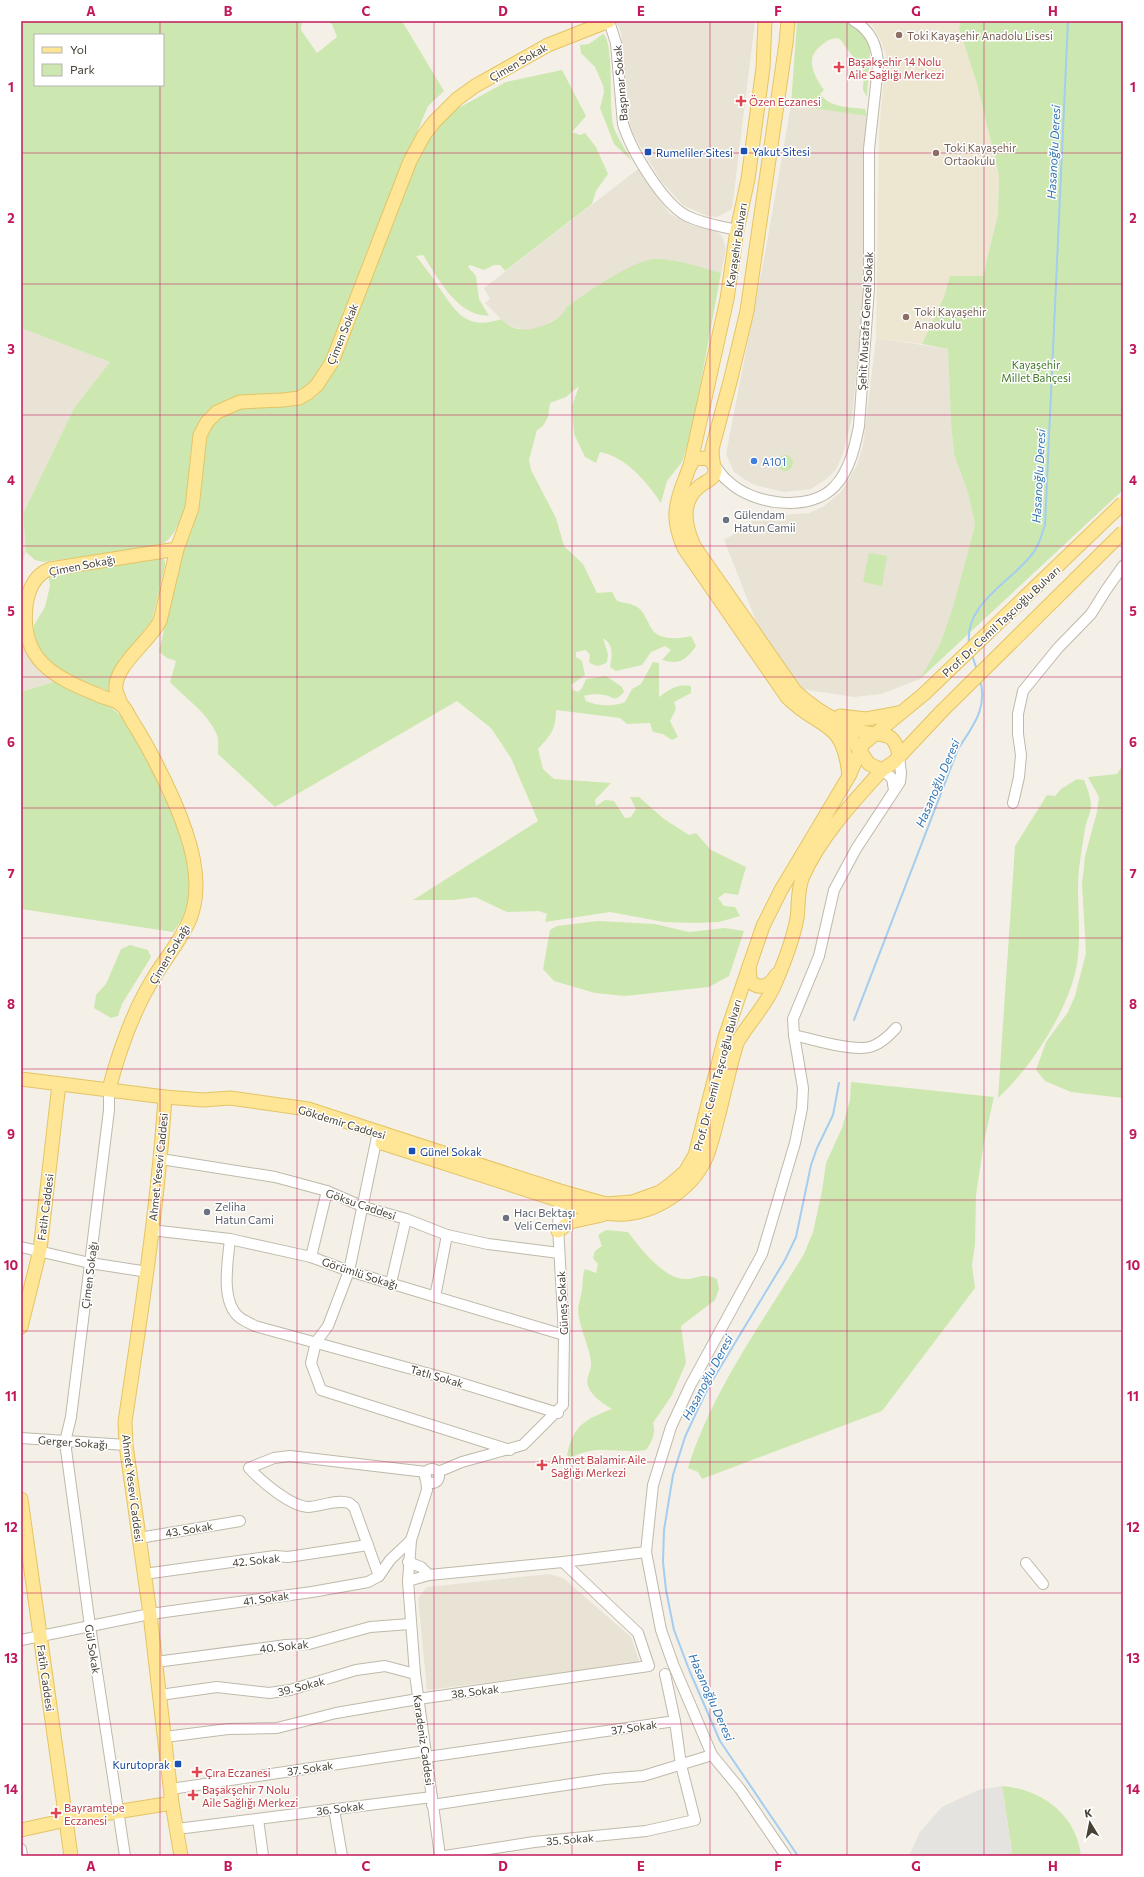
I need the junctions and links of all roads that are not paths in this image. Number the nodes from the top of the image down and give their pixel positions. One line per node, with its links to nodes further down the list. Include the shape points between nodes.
1 (609, 21): 7 (street, Başpınar Sokak, via 616,43 626,136 654,182 674,207 687,216); 14 (main road, Çimen Sokak, via 563,38 507,68 456,99 434,122 417,146 404,174 332,362 317,385 299,398 240,402 216,412 207,422 200,435 192,508)
2 (765, 21): 5 (main road, Kayaşehir Bulvarı)
3 (788, 21): 6 (main road, Kayaşehir Bulvarı)
4 (854, 21): 10 (street, Şehit Mustafa Gencel Sokak, via 866,30 873,40 878,67 868,166 870,288 859,426 855,446 835,486 826,494 806,502 765,500)
5 (763, 55): 6 (main road, via 768,67 778,66); 7 (main road, Kayaşehir Bulvarı, via 748,179)
6 (784, 59): 8 (main road, Kayaşehir Bulvarı, via 747,311 712,449)
7 (737, 230): 9 (main road, Kayaşehir Bulvarı, via 728,299)
8 (713, 464): 9 (main road, via 706,458 699,458); 10 (street); 11 (main road, via 714,476)
9 (690, 465): 11 (main road, via 690,473 694,480); 18 (main road, Kayaşehir Bulvarı, via 675,512 676,525 684,548 787,697 795,705)
10 (728, 482): 11 (street)
11 (705, 483): 18 (main road, via 697,488 688,500 686,508 686,522 694,546 788,683)
12 (1123, 503): 17 (main road, Prof. Dr. Cemil Taşcıoğlu Bulvarı, bridge)
13 (1123, 532): 21 (main road, Prof. Dr. Cemil Taşcıoğlu Bulvarı, bridge)
14 (177, 549): 16 (main road, Çimen Sokak, via 160,620 146,642 126,662 117,680 116,690); 16 (main road, Çimen Sokağı, via 60,566 42,572 30,590 25,618 26,634 30,648 43,665 65,682)
15 (1123, 566): 25 (street, via 1091,614 1058,648 1023,691 1018,714 1021,755)
16 (121, 705): 32 (main road, Çimen Sokağı, via 155,760 174,802 186,832 196,870 196,886 190,918 134,1014 119,1050)
17 (903, 712): 18 (main road, via 866,719); 19 (main road, Prof. Dr. Cemil Taşcıoğlu Bulvarı)
18 (825, 718): 19 (main road); 20 (main road); 23 (main road, via 845,749)
19 (876, 735): 20 (main road, via 866,740); 21 (main road, via 888,736 896,744)
20 (860, 750): 22 (main road, via 869,764); 23 (main road, Prof. Dr. Cemil Taşcıoğlu Bulvarı)
21 (899, 756): 22 (main road); 24 (street, via 901,779)
22 (882, 770): 24 (street, via 892,778); 26 (main road, Prof. Dr. Cemil Taşcıoğlu Bulvarı, via 837,821 803,877 799,888 794,934)
23 (849, 776): 27 (main road, Prof. Dr. Cemil Taşcıoğlu Bulvarı, via 781,890 763,926)
24 (894, 790): 29 (street, via 856,848 834,890 820,956 793,1019)
25 (1013, 803)
26 (786, 955): 27 (main road, via 774,979 763,987 751,982); 39 (main road, Prof. Dr. Cemil Taşcıoğlu Bulvarı, via 770,994 737,1043 707,1153 697,1173 676,1194 660,1204 639,1212)
27 (749, 964): 37 (main road, Prof. Dr. Cemil Taşcıoğlu Bulvarı, via 725,1037 699,1146 685,1172 660,1192 632,1202 606,1204)
28 (896, 1028): 29 (street, via 886,1040 871,1047 854,1048)
29 (794, 1035): 70 (street, via 803,1088 795,1143 762,1254 690,1386 671,1427 653,1485)
30 (21, 1079): 31 (main road, Gökdemir Caddesi)
31 (59, 1084): 32 (main road, Gökdemir Caddesi); 46 (main road, Fatih Caddesi)
32 (109, 1089): 33 (main road, Gökdemir Caddesi); 49 (street, Çimen Sokağı, via 109,1110)
33 (165, 1097): 34 (main road, Gökdemir Caddesi, via 203,1100 230,1098 308,1109); 35 (main road, Ahmet Yesevi Caddesi)
34 (377, 1137): 37 (main road, Gökdemir Caddesi); 38 (street)
35 (161, 1159): 36 (street, Göksu Caddesi, via 275,1177); 41 (main road, Ahmet Yesevi Caddesi)
36 (326, 1191): 38 (street, Göksu Caddesi); 48 (street)
37 (560, 1196): 39 (main road, Prof. Dr. Cemil Taşcıoğlu Bulvarı, via 592,1211); 42 (street, Güneş Sokak)
38 (364, 1207): 40 (street, Göksu Caddesi); 50 (street)
39 (610, 1214): 42 (main road, via 570,1222)
40 (406, 1219): 43 (street, Göksu Caddesi); 52 (street)
41 (151, 1230): 44 (street, Görümlü Sokağı); 51 (main road, Ahmet Yesevi Caddesi)
42 (558, 1231): 47 (street, Güneş Sokak)
43 (447, 1236): 47 (street, Göksu Caddesi); 53 (street)
44 (230, 1240): 48 (street, Görümlü Sokağı); 56 (street, Tatlı Sokak, via 226,1280 229,1299 238,1316 256,1326)
45 (21, 1246): 46 (street)
46 (40, 1250): 49 (street); 54 (main road, Fatih Caddesi)
47 (559, 1253): 55 (street, Güneş Sokak)
48 (311, 1257): 50 (street, Görümlü Sokağı)
49 (90, 1264): 51 (street); 59 (street, Çimen Sokağı, via 71,1417)
50 (349, 1271): 52 (street, Görümlü Sokağı); 56 (street, via 328,1326)
51 (148, 1272): 60 (main road, Ahmet Yesevi Caddesi, via 125,1422)
52 (392, 1283): 53 (street, Görümlü Sokağı)
53 (435, 1297): 55 (street, Görümlü Sokağı)
54 (21, 1327)
55 (564, 1335): 57 (street, Güneş Sokak, via 563,1405)
56 (316, 1342): 57 (street, Tatlı Sokak); 61 (street, via 311,1363 321,1390)
57 (558, 1413): 61 (street, via 523,1445)
58 (21, 1438): 59 (street, Gerger Sokağı)
59 (65, 1442): 60 (street, Gerger Sokağı); 81 (street, Gül Sokak)
60 (126, 1445): 67 (main road, Ahmet Yesevi Caddesi)
61 (510, 1450): 63 (street, via 462,1462)
62 (426, 1474): 63 (street, via 432,1469); 64 (street); 69 (street, via 290,1456 274,1458 249,1468 295,1504 308,1507 338,1502 349,1503 354,1507)
63 (437, 1477): 64 (street)
64 (427, 1490): 68 (street, Karadeniz Caddesi)
65 (21, 1499): 82 (main road, Fatih Caddesi)
66 (240, 1521): 67 (street, 43. Sokak)
67 (139, 1538): 74 (main road, Ahmet Yesevi Caddesi)
68 (411, 1540): 71 (street, Karadeniz Caddesi); 76 (street, via 390,1560)
69 (368, 1544): 74 (street, 42. Sokak, via 288,1557 275,1556); 76 (street)
70 (646, 1552): 72 (street); 92 (street, via 661,1630)
71 (408, 1562): 75 (street); 77 (street, Karadeniz Caddesi)
72 (563, 1562): 75 (street); 88 (street, 38. Sokak, via 638,1633 649,1666)
73 (1026, 1563): 78 (street)
74 (144, 1574): 79 (main road, Ahmet Yesevi Caddesi)
75 (429, 1575): 77 (street)
76 (379, 1576): 79 (street, 41. Sokak, via 368,1582 312,1592)
77 (408, 1581): 80 (street, Karadeniz Caddesi)
78 (1043, 1584)
79 (150, 1614): 81 (street, 41. Sokak); 84 (main road, Ahmet Yesevi Caddesi)
80 (410, 1624): 84 (street, 40. Sokak, via 370,1627 309,1644); 85 (street, Karadeniz Caddesi)
81 (90, 1626): 82 (street, 41. Sokak); 98 (street, Gül Sokak)
82 (40, 1636): 83 (street, 41. Sokak); 100 (main road, Fatih Caddesi)
83 (21, 1640)
84 (156, 1662): 87 (main road, Ahmet Yesevi Caddesi)
85 (415, 1674): 87 (street, 39. Sokak, via 385,1666 356,1670 290,1690 269,1693 217,1687); 88 (street, Karadeniz Caddesi)
86 (665, 1674): 89 (street)
87 (160, 1695): 90 (main road, Ahmet Yesevi Caddesi)
88 (418, 1699): 90 (street, 38. Sokak, via 336,1713 277,1728 228,1729); 91 (street, Karadeniz Caddesi)
89 (675, 1721): 91 (street, 37. Sokak); 93 (street)
90 (165, 1737): 94 (main road, Ahmet Yesevi Caddesi)
91 (426, 1754): 94 (street, 37. Sokak); 95 (street, Karadeniz Caddesi)
92 (712, 1755): 93 (street, 36. Sokak); 112 (street, via 740,1789)
93 (682, 1765): 95 (street, 36. Sokak, via 643,1776); 111 (street, 35. Sokak, via 695,1820 640,1831 534,1842)
94 (171, 1789): 96 (main road, Ahmet Yesevi Caddesi)
95 (432, 1801): 97 (street, 36. Sokak); 110 (street, Karadeniz Caddesi)
96 (172, 1803): 98 (main road); 101 (main road, Ahmet Yesevi Caddesi)
97 (334, 1809): 99 (street, 36. Sokak); 109 (street)
98 (118, 1811): 100 (main road); 106 (street, Gül Sokak)
99 (258, 1819): 101 (street, 36. Sokak); 108 (street)
100 (66, 1820): 102 (main road); 105 (main road, Fatih Caddesi)
101 (177, 1829): 107 (main road, Ahmet Yesevi Caddesi)
102 (21, 1830)
103 (21, 1849): 104 (street)
104 (22, 1856)
105 (70, 1856)
106 (125, 1856)
107 (181, 1856)
108 (263, 1856)
109 (342, 1856)
110 (440, 1856)
111 (445, 1856)
112 (786, 1856)

